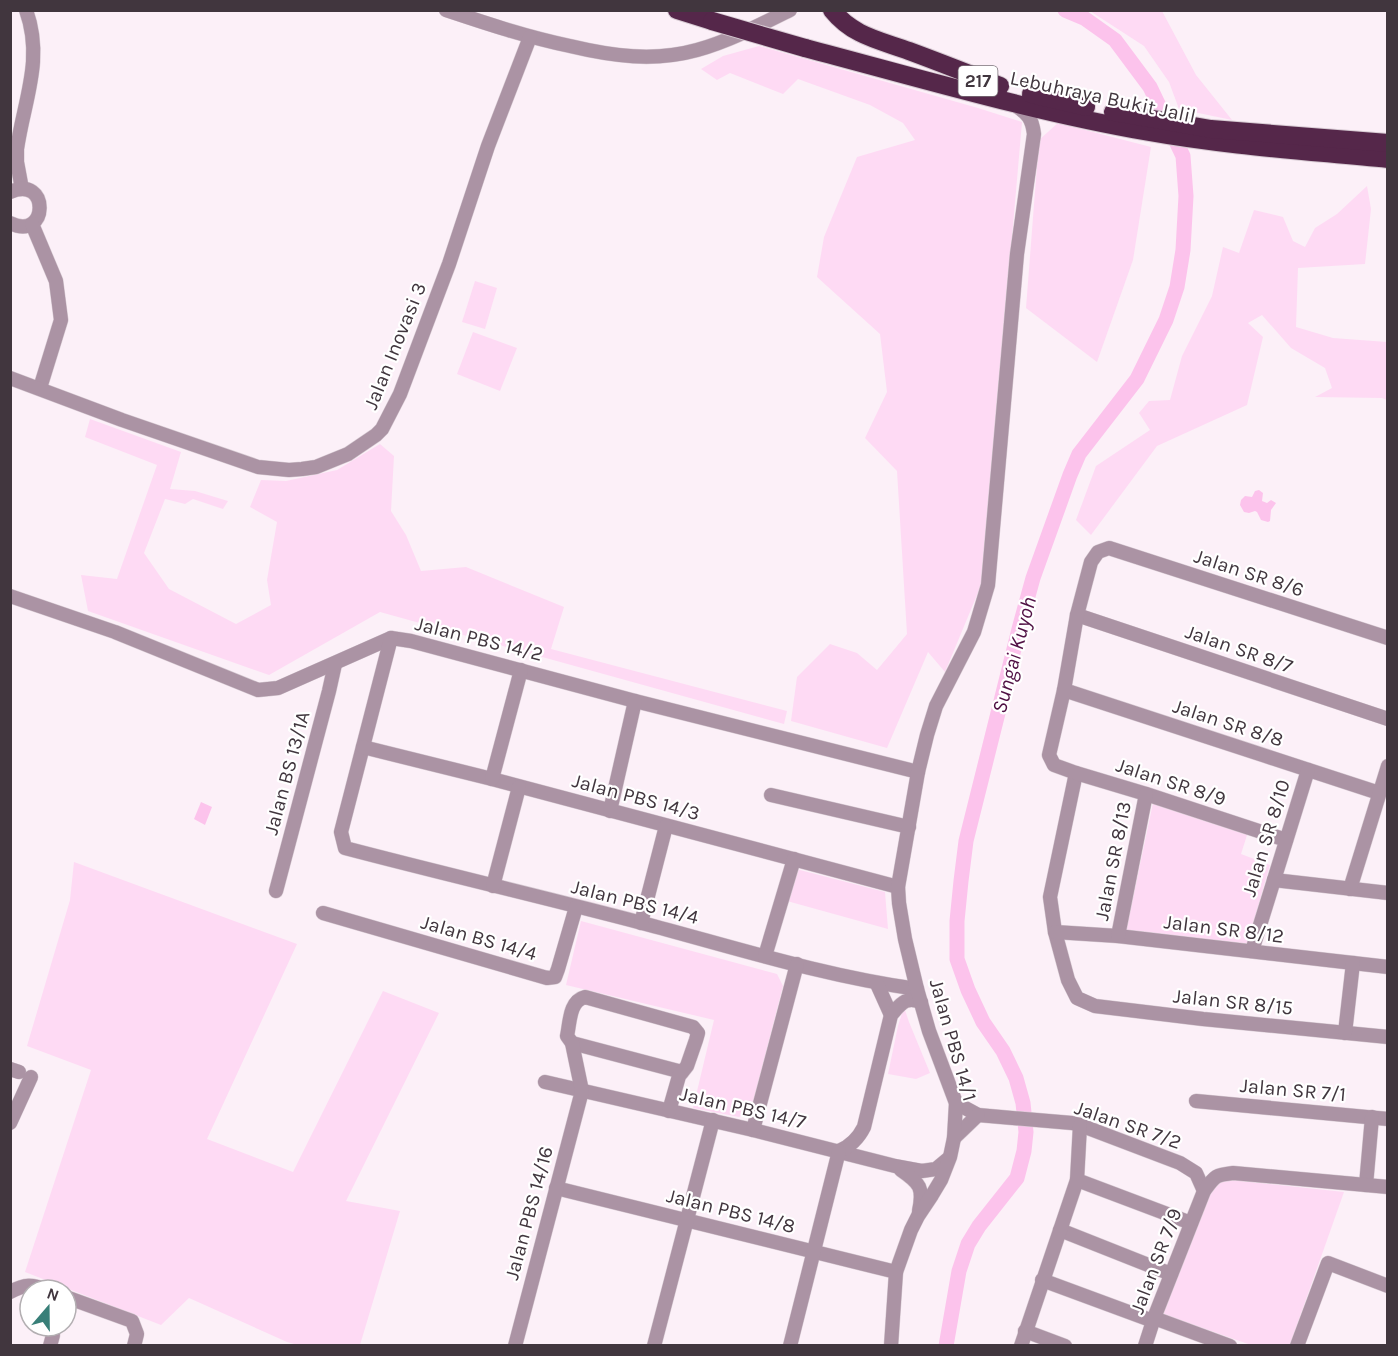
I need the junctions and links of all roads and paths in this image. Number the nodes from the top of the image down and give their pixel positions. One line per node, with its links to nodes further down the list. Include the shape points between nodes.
1 (26, 10): 17 (street, via 34,68 17,149)
2 (446, 10): 7 (street)
3 (677, 10): 6 (highway, Lebuhraya Bukit Jalil / 217)
4 (790, 10): 7 (street, via 730,39 662,57 618,56)
5 (832, 11): 9 (highway, via 859,33)
6 (717, 16): 8 (highway, Lebuhraya Bukit Jalil / 217)
7 (530, 38): 21 (street, Jalan Inovasi 3, via 400,394 376,435 348,454 316,467 269,469)
8 (807, 42): 9 (highway, Lebuhraya Bukit Jalil / 217); 10 (highway, Lebuhraya Bukit Jalil / 217)
9 (1000, 86): 12 (highway, Lebuhraya Bukit Jalil / 217)
10 (1011, 102): 11 (highway, Lebuhraya Bukit Jalil / 217); 13 (street, via 1030,118)
11 (1059, 114): 12 (highway, Lebuhraya Bukit Jalil / 217); 13 (street, via 1041,125)
12 (1149, 126): 14 (highway, Lebuhraya Bukit Jalil / 217)
13 (1034, 135): 34 (street, Jalan PBS 14/1, via 1017,254 988,585 974,632 936,706)
14 (1211, 135): 15 (highway, Lebuhraya Bukit Jalil / 217); 16 (highway, Lebuhraya Bukit Jalil / 217)
15 (1388, 143)
16 (1388, 159)
17 (16, 190): 19 (street, via 31,191 40,202 39,217)
18 (10, 223): 19 (street, via 22,227)
19 (32, 224): 21 (street, via 56,281 61,320)
20 (10, 378): 21 (street, Jalan Inovasi 3)
21 (40, 388)
22 (10, 596): 26 (street, Jalan PBS 14/2, via 115,632 258,690 278,688)
23 (1077, 615): 25 (street, Jalan SR 8/6, via 1091,562 1098,552 1109,548); 28 (street); 30 (street, Jalan SR 8/7)
24 (391, 638): 26 (street, Jalan PBS 14/2); 27 (street, Jalan PBS 14/2); 31 (street)
25 (1388, 638)
26 (335, 664): 50 (street, Jalan BS 13/1A)
27 (521, 670): 29 (street, Jalan PBS 14/2); 36 (street)
28 (1064, 690): 33 (street, Jalan SR 8/8); 35 (street, Jalan SR 8/9, via 1049,755 1054,765)
29 (635, 702): 34 (street, Jalan PBS 14/2); 41 (street)
30 (1388, 720)
31 (363, 747): 36 (street, Jalan PBS 14/3); 47 (street, Jalan PBS 14/4, via 341,832 345,848)
32 (1388, 766): 40 (street)
33 (1308, 770): 40 (street, Jalan SR 8/8); 44 (street, Jalan SR 8/10)
34 (918, 772): 43 (street, Jalan PBS 14/1)
35 (1076, 773): 38 (street, Jalan SR 8/9); 55 (street, via 1050,897)
36 (492, 779): 37 (street, Jalan PBS 14/3)
37 (519, 787): 41 (street, Jalan PBS 14/3); 47 (street)
38 (1146, 794): 44 (street, Jalan SR 8/9); 56 (street, Jalan SR 8/13)
39 (771, 795): 43 (street)
40 (1381, 800): 49 (street)
41 (610, 811): 42 (street, Jalan PBS 14/3)
42 (666, 826): 45 (street, Jalan PBS 14/3); 54 (street)
43 (909, 827): 48 (street, Jalan PBS 14/1)
44 (1286, 840): 46 (street, Jalan SR 8/10)
45 (794, 860): 48 (street, Jalan PBS 14/3); 58 (street)
46 (1274, 880): 49 (street); 57 (street, Jalan SR 8/10)
47 (493, 886): 52 (street, Jalan PBS 14/4)
48 (898, 887): 61 (street, Jalan PBS 14/1)
49 (1350, 889): 51 (street)
50 (276, 891)
51 (1388, 893)
52 (576, 907): 53 (street, Jalan BS 14/4, via 558,969 555,976 547,978); 54 (street, Jalan PBS 14/4)
53 (323, 913)
54 (641, 923): 58 (street, Jalan PBS 14/4)
55 (1055, 932): 56 (street, Jalan SR 8/12); 66 (street, Jalan SR 8/15, via 1077,998 1095,1006)
56 (1118, 936): 57 (street, Jalan SR 8/12)
57 (1252, 951): 59 (street, Jalan SR 8/12)
58 (765, 956): 60 (street, Jalan PBS 14/4)
59 (1353, 963): 62 (street, Jalan SR 8/12); 66 (street)
60 (797, 964): 63 (street, Jalan PBS 14/4); 83 (street)
61 (911, 964): 63 (street, via 905,979 896,984); 64 (street, Jalan PBS 14/1)
62 (1388, 967)
63 (877, 984): 64 (street, Jalan PBS 14/4); 65 (street)
64 (919, 996): 65 (street, via 901,1004); 74 (street, Jalan PBS 14/1)
65 (891, 1015): 82 (street)
66 (1345, 1032): 67 (street, Jalan SR 8/15)
67 (1388, 1037)
68 (572, 1043): 69 (street); 69 (street, via 567,1036 574,1003 585,997 693,1027 698,1033 696,1041); 72 (street)
69 (681, 1072): 75 (street)
70 (20, 1073): 80 (street)
71 (545, 1082): 72 (street, Jalan PBS 14/7)
72 (582, 1091): 75 (street, Jalan PBS 14/7); 92 (street, Jalan PBS 14/16)
73 (1196, 1101): 77 (street, Jalan SR 7/1)
74 (956, 1103): 76 (street, Jalan SR 7/2); 84 (street, Jalan PBS 14/1)
75 (669, 1111): 79 (street, Jalan PBS 14/7)
76 (982, 1116): 81 (street, Jalan SR 7/2); 84 (street)
77 (1372, 1118): 78 (street, Jalan SR 7/1); 90 (street)
78 (1388, 1119)
79 (712, 1120): 83 (street, Jalan PBS 14/7); 95 (street)
80 (10, 1123)
81 (1076, 1124): 89 (street); 93 (street, Jalan SR 7/2, via 1180,1163 1196,1173)
82 (864, 1127): 85 (street, via 849,1148); 87 (street, via 868,1154)
83 (753, 1130): 85 (street, Jalan PBS 14/7)
84 (954, 1138): 86 (street, Jalan PBS 14/1)
85 (839, 1151): 87 (street, Jalan PBS 14/7); 98 (street)
86 (950, 1157): 88 (street, Jalan PBS 14/7, via 936,1169 922,1171); 94 (street, Jalan PBS 14/1, via 941,1180)
87 (878, 1161): 88 (street, Jalan PBS 14/7)
88 (895, 1166): 94 (street, Jalan PBS 14/7, via 916,1180 921,1190)
89 (1077, 1180): 96 (street); 97 (street)
90 (1366, 1185): 91 (street); 93 (street, via 1233,1173 1218,1174)
91 (1388, 1187)
92 (556, 1188): 95 (street, Jalan PBS 14/8); 107 (street, Jalan PBS 14/16)
93 (1204, 1191): 96 (street, Jalan SR 7/9)
94 (918, 1216): 99 (street, Jalan PBS 14/1)
95 (687, 1220): 98 (street, Jalan PBS 14/8); 108 (street)
96 (1191, 1223): 100 (street, Jalan SR 7/9)
97 (1060, 1230): 100 (street); 101 (street)
98 (814, 1252): 99 (street, Jalan PBS 14/8); 109 (street)
99 (896, 1272): 110 (street, Jalan PBS 14/1)
100 (1171, 1274): 104 (street, Jalan SR 7/9)
101 (1042, 1280): 104 (street); 105 (street)
102 (1388, 1286): 115 (street, via 1329,1263)
103 (78, 1302): 106 (street, via 132,1322 137,1334)
104 (1154, 1319): 113 (street, Jalan SR 7/9); 114 (street)
105 (1025, 1331): 111 (street); 112 (street)
106 (134, 1346)
107 (515, 1346)
108 (654, 1346)
109 (790, 1346)
110 (891, 1346)
111 (1021, 1346)
112 (1065, 1346)
113 (1145, 1346)
114 (1230, 1346)
115 (1297, 1346)

